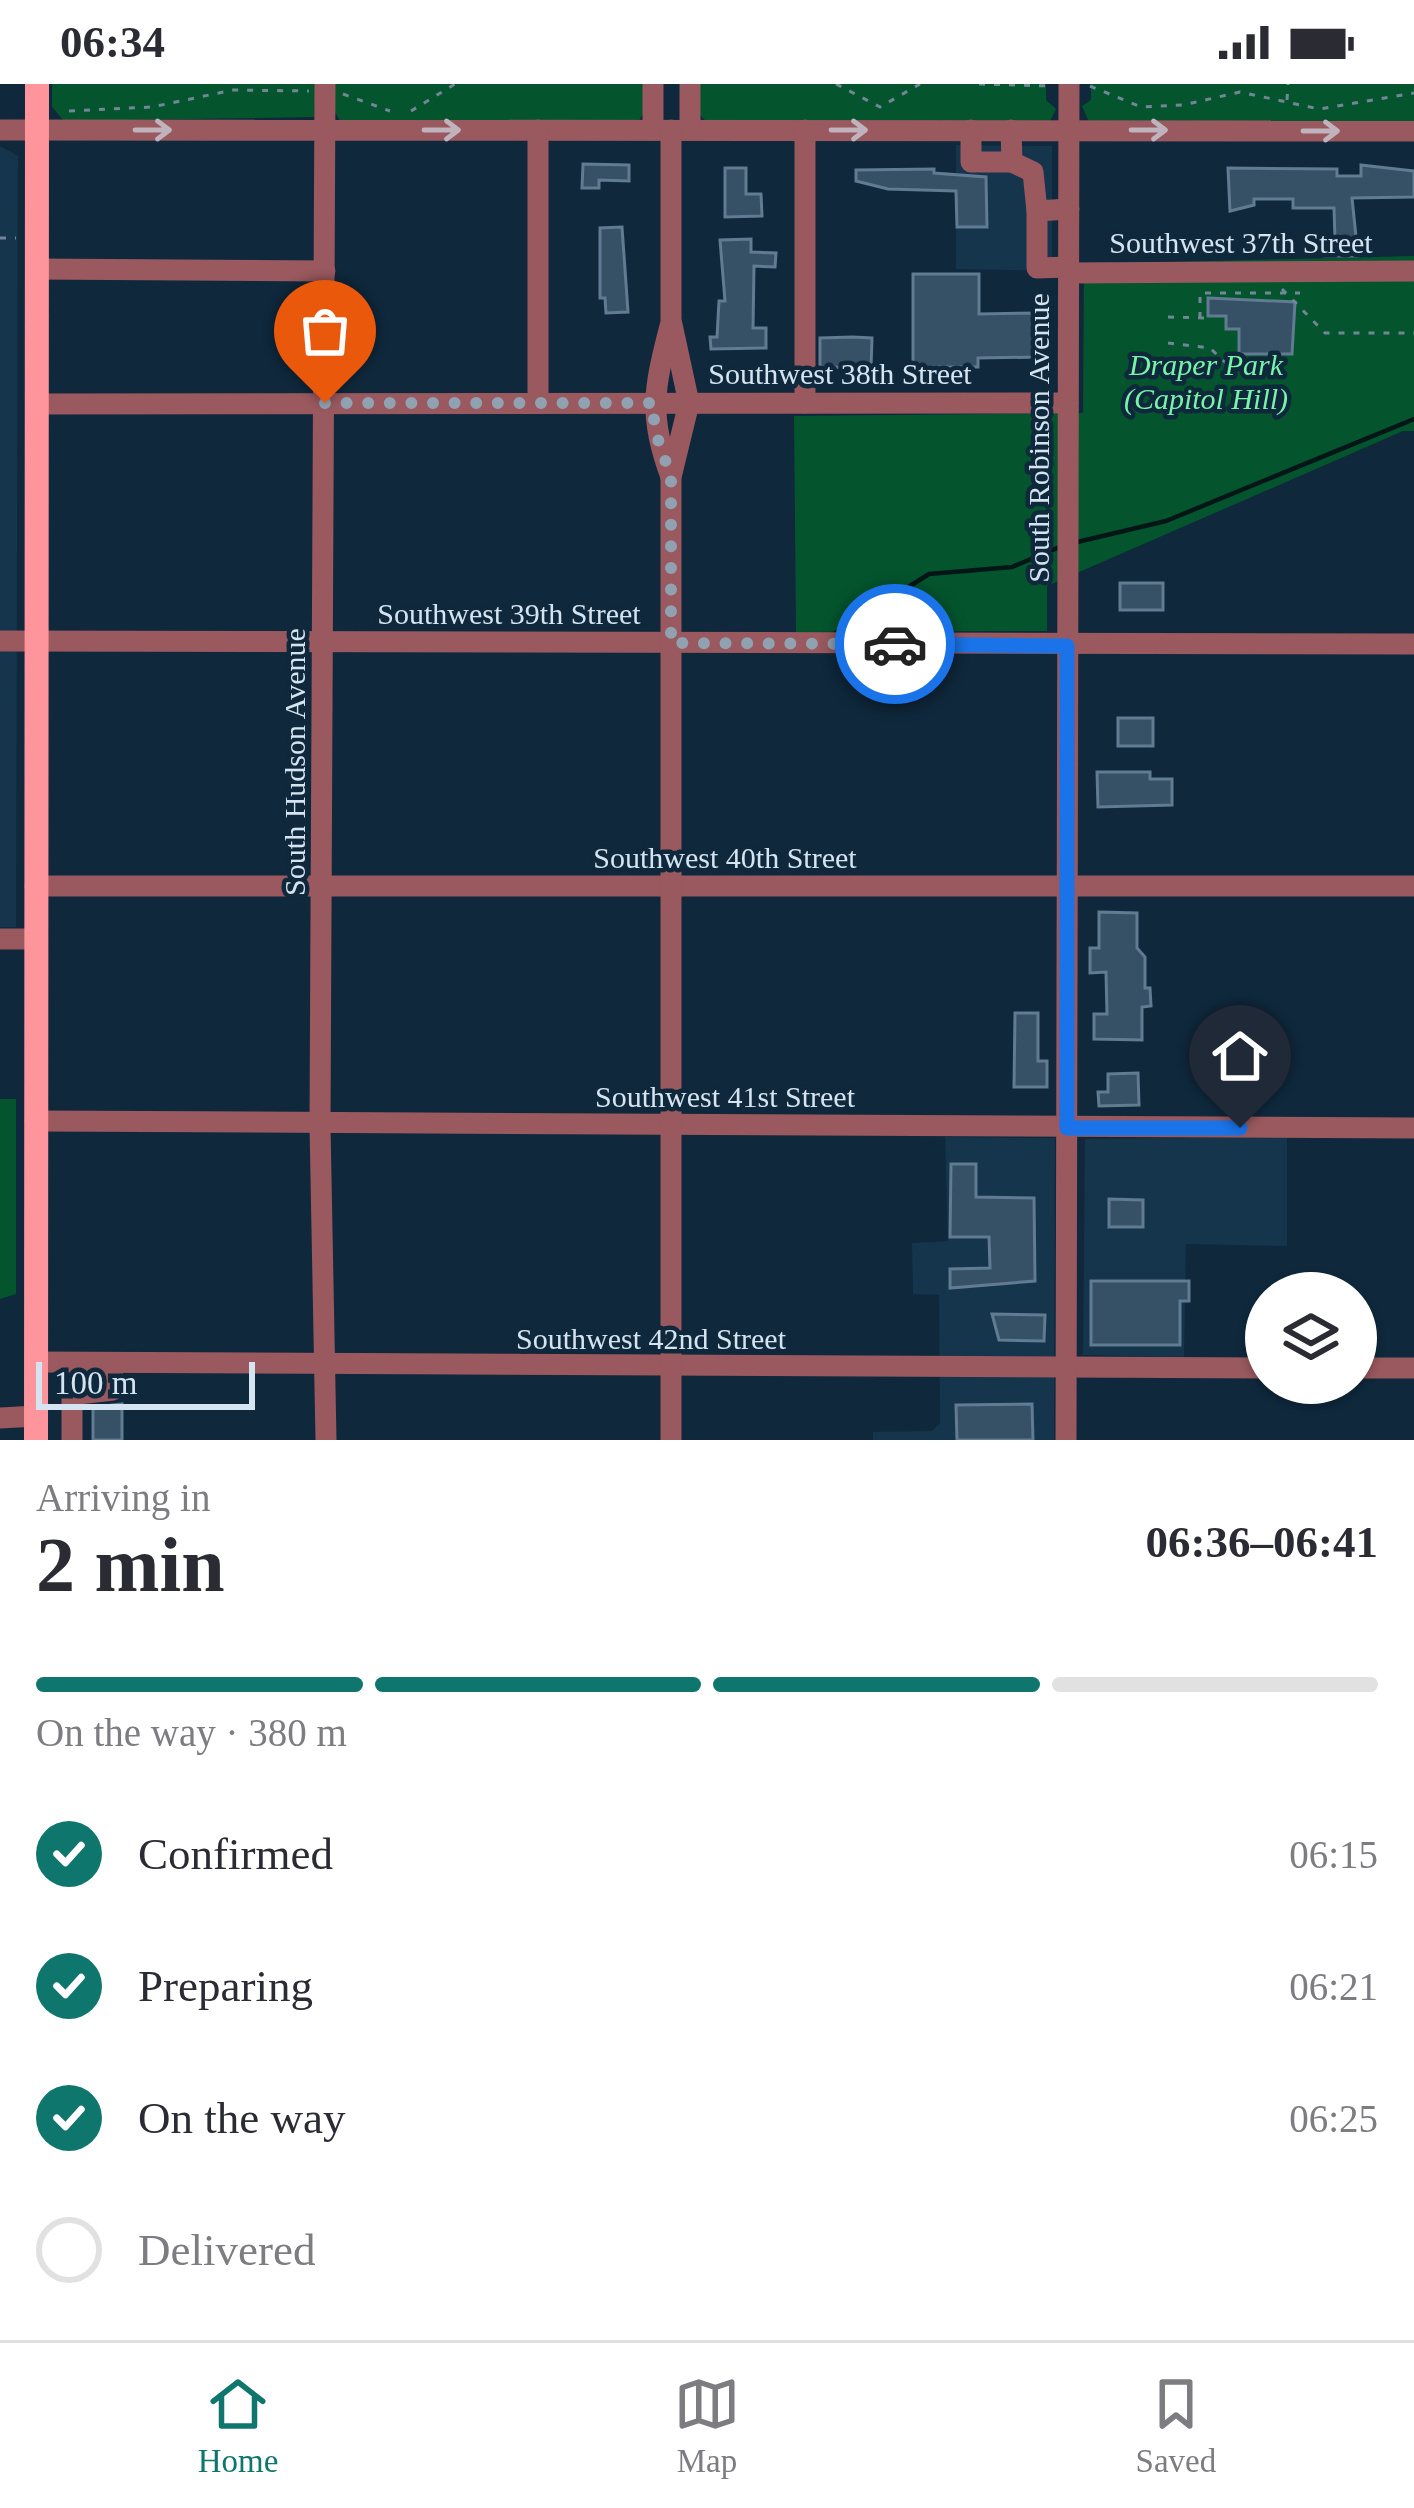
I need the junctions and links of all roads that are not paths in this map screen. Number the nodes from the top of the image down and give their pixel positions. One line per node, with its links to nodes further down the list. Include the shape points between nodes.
1 (37, 84): 6 (main road)
2 (653, 84): 10 (street)
3 (690, 84): 10 (street)
4 (1069, 85): 14 (street, South Robinson Avenue)
5 (325, 88): 8 (street, South Hudson Avenue)
6 (37, 123): 7 (street); 8 (street, one-way to 8); 19 (main road)
7 (0, 130)
8 (325, 130): 9 (street, one-way to 9); 21 (street, South Hudson Avenue)
9 (538, 130): 10 (street); 25 (street)
10 (671, 130): 11 (street); 23 (street)
11 (805, 130): 12 (street, one-way to 12); 28 (street)
12 (971, 130): 13 (street); 16 (street, via 971,162)
13 (1011, 130): 14 (street); 16 (street)
14 (1069, 130): 15 (street, one-way to 15); 17 (street, South Robinson Avenue)
15 (1414, 131)
16 (1012, 162): 18 (street, via 1033,172)
17 (1069, 209): 18 (street); 20 (street, South Robinson Avenue)
18 (1037, 211): 20 (street, via 1037,268)
19 (36, 269): 21 (street); 30 (main road)
20 (1069, 270): 22 (street, Southwest 37th Street); 29 (street, South Robinson Avenue)
21 (325, 271): 24 (street, South Hudson Avenue)
22 (1414, 271)
23 (671, 320): 26 (street); 27 (street)
24 (325, 403): 25 (street, Southwest 38th Street); 30 (street, Southwest 38th Street); 35 (street, South Hudson Avenue)
25 (538, 403): 26 (street, Southwest 38th Street)
26 (654, 403): 27 (street, Southwest 38th Street); 31 (street)
27 (689, 403): 28 (street, Southwest 38th Street); 31 (street)
28 (805, 403): 29 (street, Southwest 38th Street)
29 (1068, 403): 37 (street, South Robinson Avenue)
30 (36, 404): 33 (main road)
31 (671, 477): 34 (street)
32 (0, 641): 33 (street, Southwest 39th Street)
33 (36, 643): 35 (street, Southwest 39th Street); 38 (main road)
34 (671, 643): 35 (street, Southwest 39th Street); 37 (street, Southwest 39th Street); 41 (street)
35 (324, 644): 42 (street, South Hudson Avenue)
36 (1414, 644): 37 (street, Southwest 39th Street)
37 (1067, 646): 39 (street, South Robinson Avenue)
38 (35, 886): 42 (street, Southwest 40th Street); 44 (main road)
39 (1067, 886): 40 (street, Southwest 40th Street); 41 (street, Southwest 40th Street); 48 (street, South Robinson Avenue)
40 (1414, 886)
41 (670, 887): 42 (street, Southwest 40th Street); 47 (street)
42 (324, 888): 46 (street, South Hudson Avenue)
43 (0, 939): 44 (street)
44 (35, 939): 45 (main road)
45 (35, 1121): 46 (street, Southwest 41st Street); 50 (main road)
46 (320, 1125): 47 (street, Southwest 41st Street); 52 (street, South Hudson Avenue)
47 (670, 1126): 48 (street, Southwest 41st Street); 53 (street)
48 (1067, 1128): 49 (street, Southwest 41st Street); 54 (street, South Robinson Avenue)
49 (1414, 1128)
50 (36, 1362): 51 (street, Southwest 42nd Street); 59 (main road)
51 (112, 1364): 52 (street, Southwest 42nd Street); 60 (street, via 113,1390 72,1399)
52 (326, 1367): 53 (street, Southwest 42nd Street); 61 (street, South Hudson Avenue)
53 (671, 1368): 54 (street, Southwest 42nd Street); 62 (street)
54 (1066, 1368): 55 (street, Southwest 42nd Street); 63 (street, South Robinson Avenue)
55 (1245, 1368)
56 (1377, 1368): 57 (street)
57 (1414, 1368)
58 (0, 1418): 59 (street)
59 (36, 1428)
60 (72, 1440)
61 (326, 1440)
62 (670, 1440)
63 (1066, 1440)

